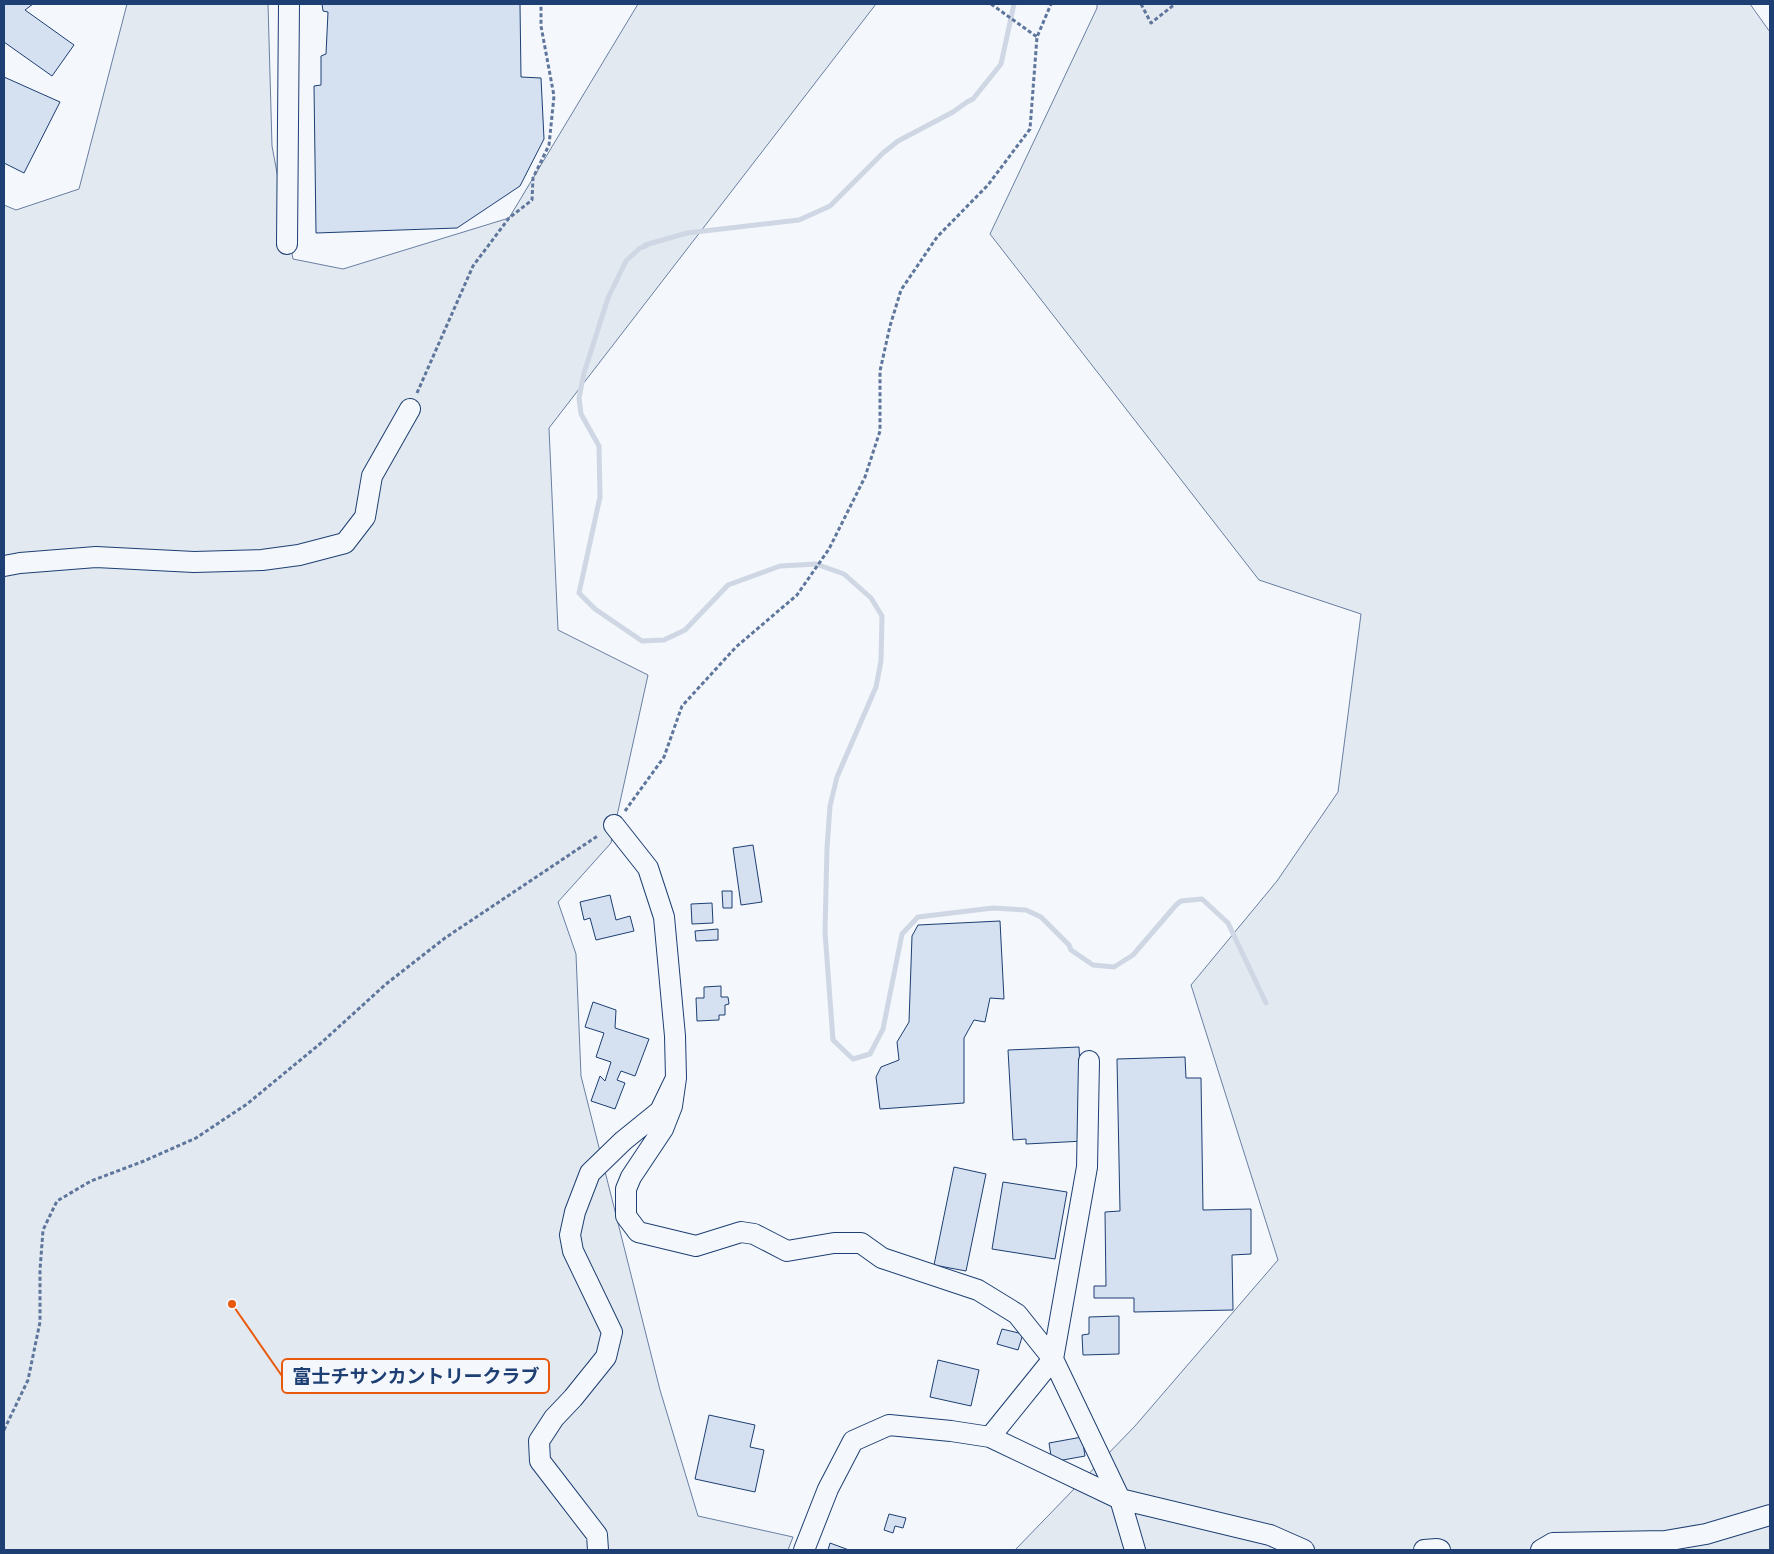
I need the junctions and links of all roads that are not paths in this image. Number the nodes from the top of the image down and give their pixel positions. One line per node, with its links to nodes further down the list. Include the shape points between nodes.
1 (289, 4): 2 (street)
2 (287, 244)
3 (410, 409): 4 (street, via 372,476 365,517 345,543 299,555 262,560 194,562 96,557)
4 (4, 566)
5 (614, 825): 7 (street, via 648,868 664,917)
6 (1089, 1061): 8 (street, via 1087,1167)
7 (676, 1078): 8 (street, via 672,1106 663,1128 626,1189 626,1216 638,1232 696,1246 741,1232 754,1234 787,1251 834,1243 861,1243 882,1258 978,1290 1017,1314); 12 (street, via 660,1111 590,1174 570,1235 573,1251 612,1332 606,1357 554,1418 539,1441 540,1461 597,1535)
8 (1053, 1358): 9 (street); 10 (street)
9 (990, 1437): 10 (street); 13 (street, via 889,1425 853,1441 828,1489)
10 (1120, 1499): 14 (street); 15 (street, via 1270,1536)
11 (1770, 1515): 18 (street, via 1673,1540 1552,1542)
12 (598, 1550)
13 (804, 1550)
14 (1135, 1550)
15 (1304, 1550)
16 (1424, 1550): 17 (street)
17 (1440, 1550)
18 (1541, 1550)

